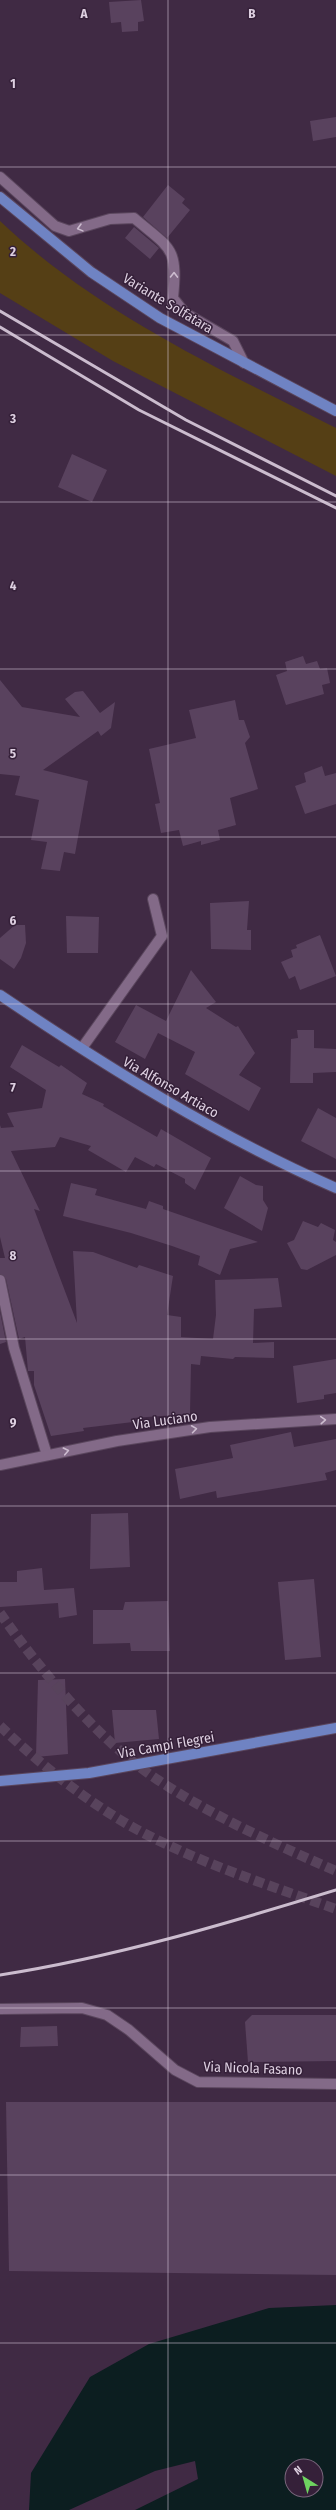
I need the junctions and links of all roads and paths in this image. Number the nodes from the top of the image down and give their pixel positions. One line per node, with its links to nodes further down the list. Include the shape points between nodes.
1 (0, 177): 3 (street, one-way to 1, via 233,341 185,313 173,298 174,258 168,246 134,218 110,219 69,231 55,226)
2 (0, 197): 3 (main road, Variante Solfatara, via 91,272 160,318)
3 (244, 363): 4 (main road, Variante Solfatara)
4 (336, 411)
5 (153, 899): 7 (street, via 162,936)
6 (0, 995): 7 (main road, Via Alfonso Artiaco)
7 (82, 1048): 8 (main road, Via Alfonso Artiaco, via 212,1127)
8 (336, 1188)
9 (0, 1280): 11 (street, via 14,1348)
10 (336, 1419): 11 (street, Via Luciano, one-way to 10, via 210,1427)
11 (47, 1455): 12 (street, Via Luciano)
12 (1, 1464)
13 (336, 1728): 14 (main road, Via Campi Flegrei, via 89,1773)
14 (0, 1781)
15 (0, 2009): 16 (street, Via Nicola Fasano, via 62,2007 82,2008 101,2014 129,2030 175,2070 198,2082)
16 (336, 2084)

